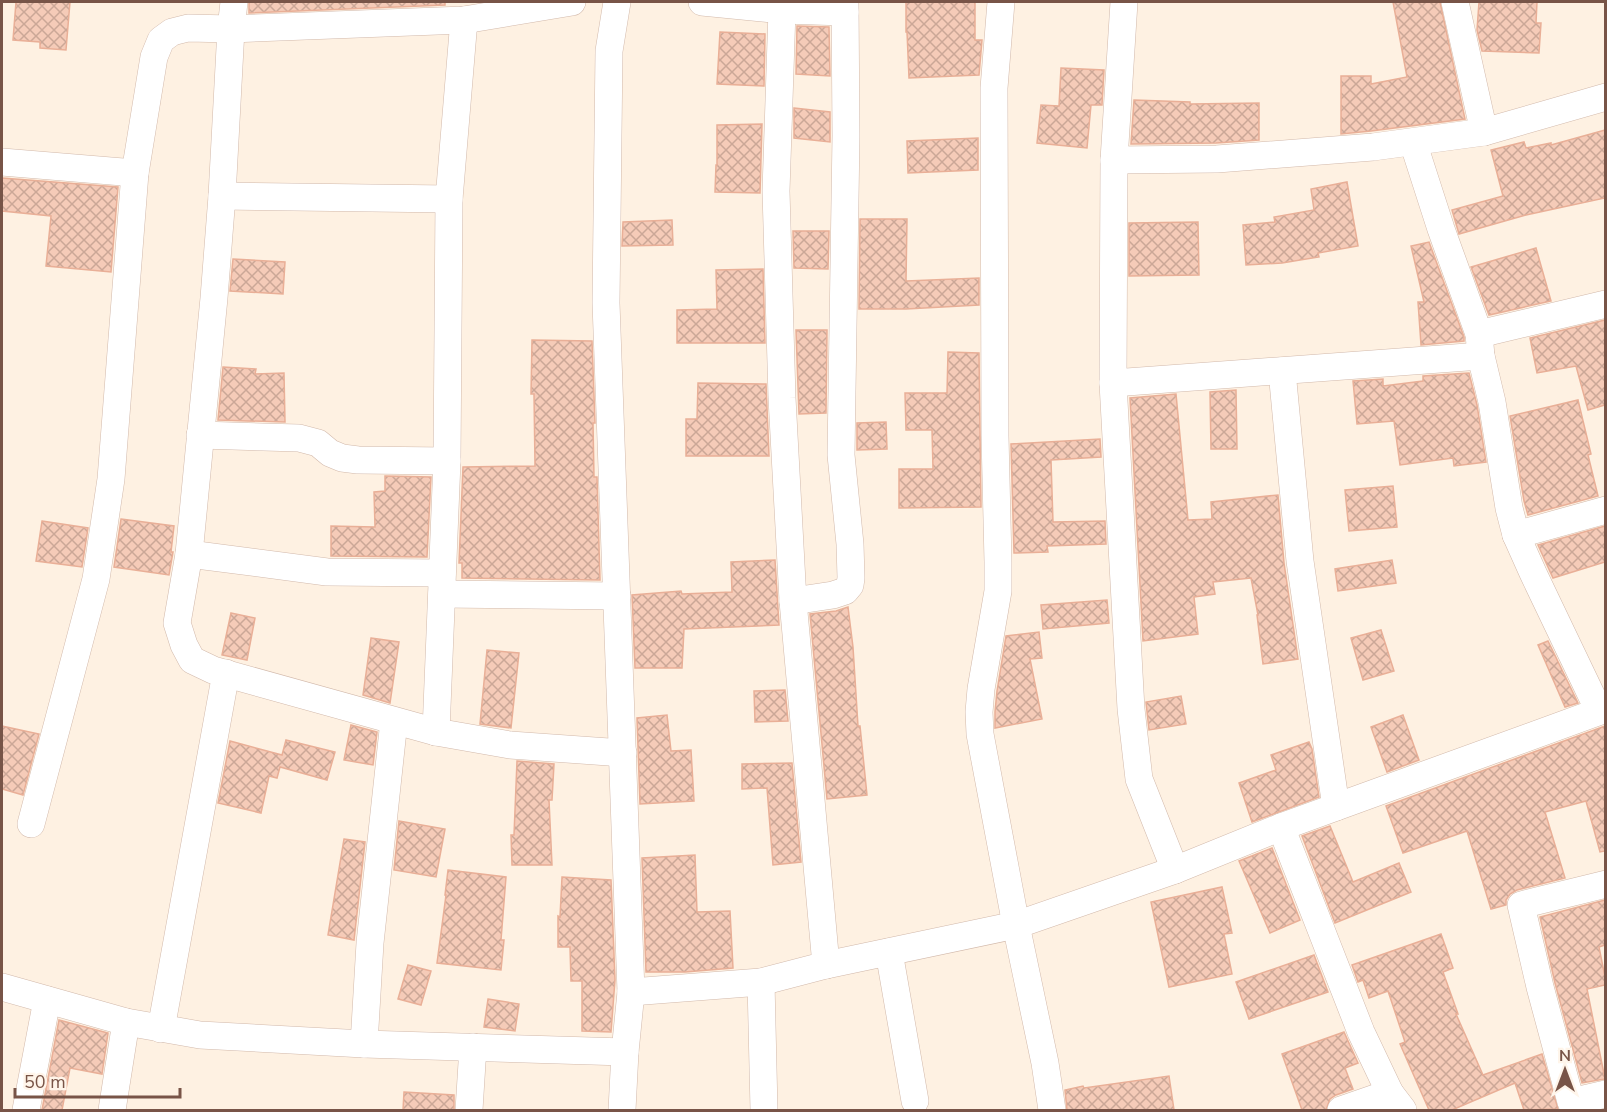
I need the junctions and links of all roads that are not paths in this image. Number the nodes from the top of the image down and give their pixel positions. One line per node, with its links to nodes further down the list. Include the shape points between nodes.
1 (234, 2): 12 (street)
2 (617, 2): 31 (street, via 609,51 606,303)
3 (702, 2): 9 (street)
4 (1001, 2): 43 (street, via 994,88 998,591 979,712)
5 (1124, 2): 16 (street)
6 (1455, 2): 14 (street)
7 (559, 3): 11 (street)
8 (845, 7): 9 (street); 32 (street, via 841,455 850,585 833,595)
9 (782, 10): 32 (street, via 776,191)
10 (337, 13): 11 (street); 12 (street)
11 (464, 20): 20 (street)
12 (231, 28): 18 (street, via 188,28 161,40 154,57); 19 (street)
13 (1605, 97): 14 (street)
14 (1484, 132): 15 (street)
15 (1413, 142): 16 (street, via 1217,159); 22 (street)
16 (1114, 160): 24 (street)
17 (2, 162): 18 (street)
18 (135, 173): 39 (street, via 111,479 96,579)
19 (222, 196): 20 (street); 25 (street)
20 (449, 199): 26 (street)
21 (1605, 304): 22 (street)
22 (1480, 345): 23 (street); 28 (street)
23 (1282, 371): 24 (street); 38 (street, via 1300,561)
24 (1113, 383): 41 (street, via 1131,709 1139,779)
25 (200, 435): 26 (street, via 299,438 318,443 342,458 358,460); 29 (street)
26 (447, 461): 30 (street)
27 (1605, 510): 28 (street)
28 (1516, 535): 34 (street)
29 (189, 554): 30 (street); 33 (street, via 177,623 192,660)
30 (442, 584): 31 (street); 36 (street)
31 (617, 596): 37 (street)
32 (793, 601): 45 (street)
33 (226, 673): 35 (street); 51 (street)
34 (1602, 710): 38 (street)
35 (394, 720): 36 (street); 52 (street, via 370,943)
36 (436, 732): 37 (street, via 510,745)
37 (623, 753): 48 (street)
38 (1336, 807): 40 (street)
39 (31, 824)
40 (1281, 826): 41 (street); 57 (street, via 1361,1032)
41 (1175, 870): 43 (street)
42 (1605, 884): 55 (street, via 1521,905 1570,1102)
43 (1016, 925): 44 (street); 63 (street)
44 (889, 952): 45 (street); 56 (street)
45 (826, 965): 46 (street)
46 (761, 982): 48 (street); 62 (street)
47 (2, 987): 49 (street)
48 (631, 992): 54 (street)
49 (47, 1000): 50 (street); 58 (street)
50 (126, 1022): 51 (street); 59 (street)
51 (161, 1029): 52 (street, via 200,1035)
52 (364, 1044): 53 (street)
53 (473, 1047): 54 (street); 60 (street)
54 (625, 1052): 61 (street)
55 (1605, 1094)
56 (915, 1101)
57 (1396, 1102): 64 (street)
58 (26, 1110)
59 (112, 1110)
60 (469, 1110)
61 (622, 1110)
62 (764, 1110)
63 (1052, 1110)
64 (1341, 1110)

